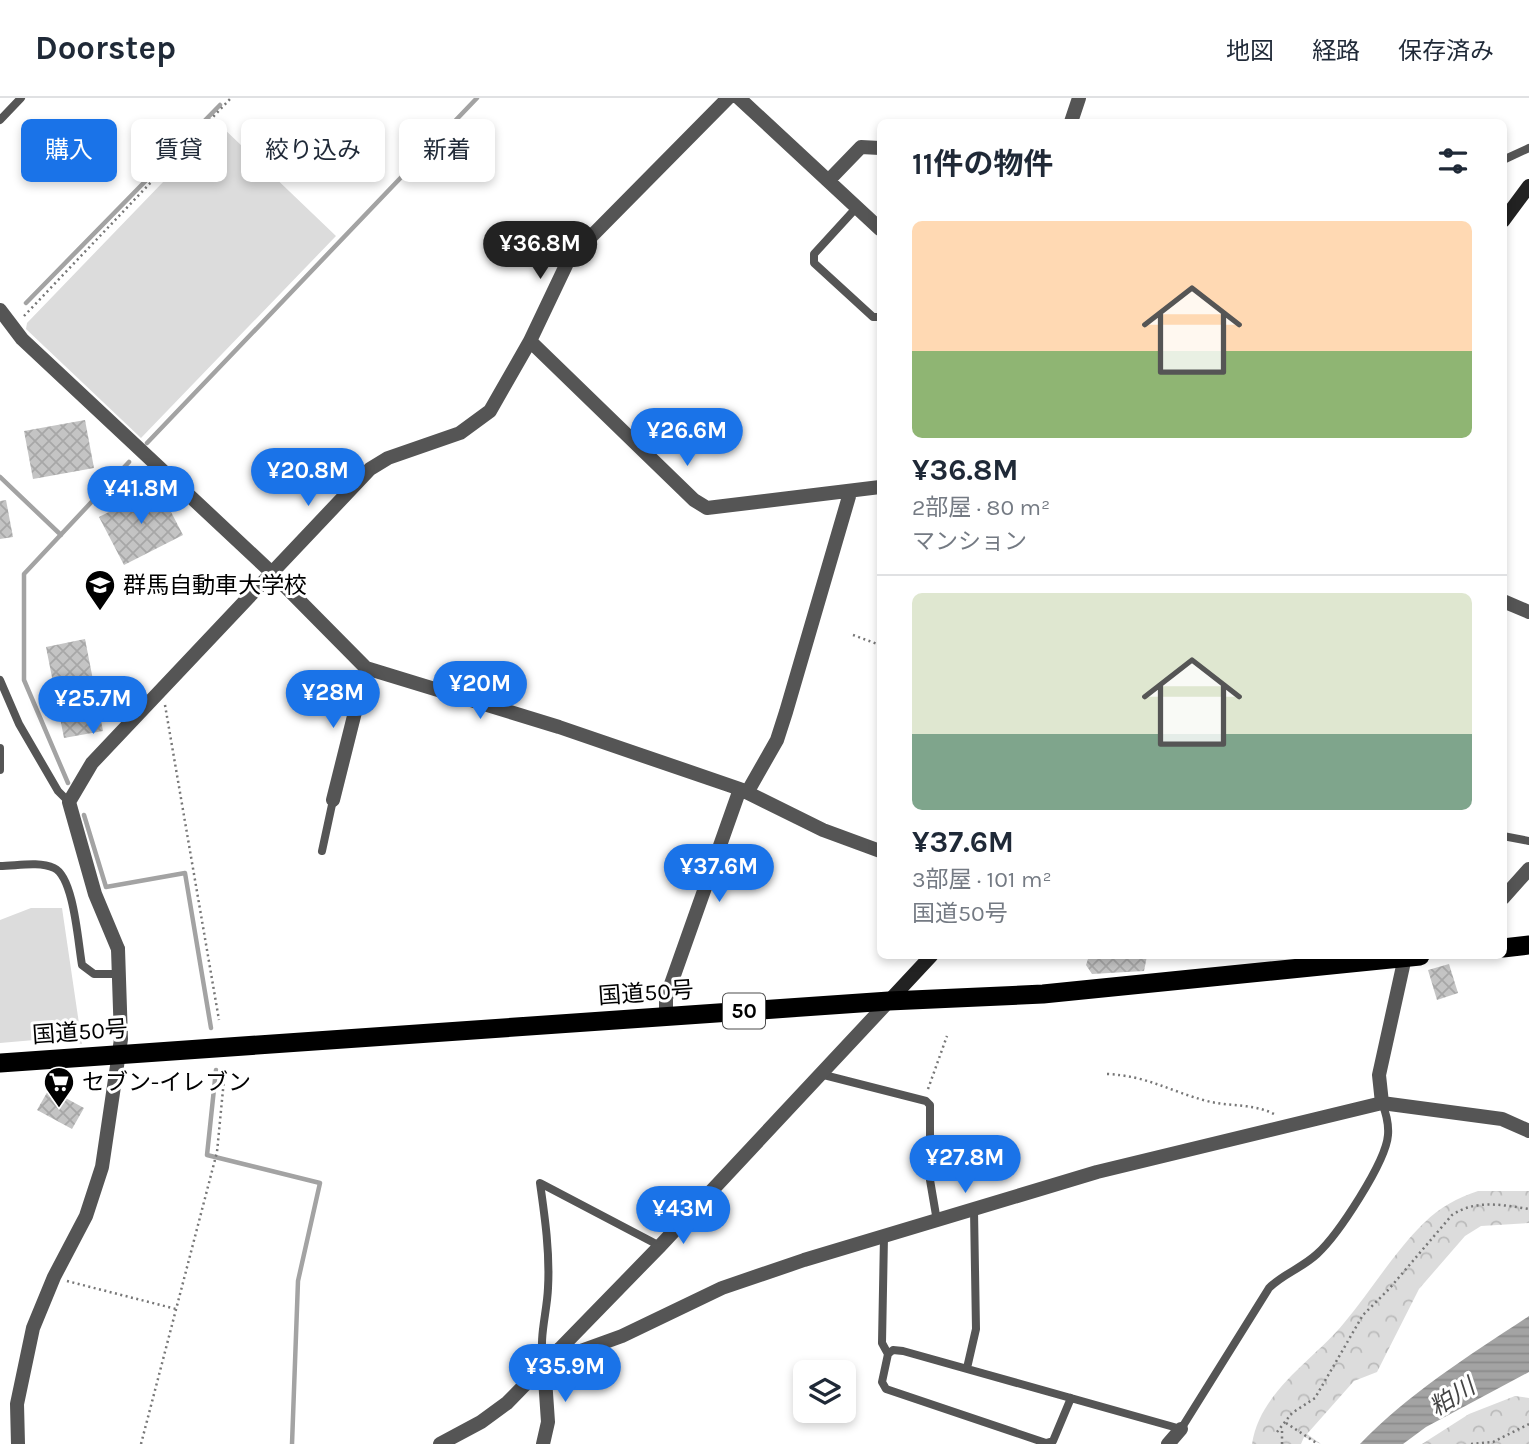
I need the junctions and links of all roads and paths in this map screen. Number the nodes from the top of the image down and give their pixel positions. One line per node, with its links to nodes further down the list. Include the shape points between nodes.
1 (21, 98): 7 (lane)
2 (231, 98): 18 (path)
3 (728, 98): 19 (street, via 569,259)
4 (739, 98): 11 (street)
5 (1079, 98): 6 (street)
6 (1072, 119)
7 (0, 120)
8 (877, 148): 11 (street, via 861,147)
9 (1529, 148): 10 (lane)
10 (1507, 158)
11 (828, 180): 13 (street)
12 (1529, 186): 14 (main road)
13 (857, 206): 15 (street); 17 (lane, via 814,254 814,262)
14 (1507, 216)
15 (877, 226)
16 (0, 310): 18 (street)
17 (877, 317)
18 (14, 326): 22 (street, via 133,446)
19 (530, 341): 21 (street, via 707,508); 22 (street, via 501,397 484,417 460,433 388,458 370,469)
20 (877, 488): 21 (street)
21 (850, 493): 32 (street, via 777,740)
22 (271, 572): 27 (street); 29 (street)
23 (1507, 603): 24 (street)
24 (1529, 612)
25 (853, 635): 26 (path)
26 (877, 644)
27 (366, 668): 32 (street); 33 (street)
28 (0, 680): 34 (lane, via 19,724)
29 (160, 693): 34 (street, via 105,748); 50 (path)
30 (0, 748): 31 (lane)
31 (0, 770)
32 (744, 790): 37 (street, via 823,830); 49 (street, via 666,998)
33 (333, 800): 38 (lane)
34 (69, 802): 47 (street, via 95,894 118,949)
35 (1507, 837): 36 (lane)
36 (1529, 841)
37 (877, 849)
38 (322, 851)
39 (0, 866): 47 (lane, via 42,864 57,869 68,884 82,965 94,974)
40 (1529, 869): 41 (street)
41 (1507, 894)
42 (1529, 945): 43 (highway)
43 (1507, 948)
44 (928, 959): 48 (main road)
45 (1352, 959): 48 (highway, 国道50号 / 50, via 1143,986)
46 (1412, 959): 58 (street, via 1379,1075)
47 (120, 974): 52 (street)
48 (889, 1001): 49 (highway, 国道50号 / 50); 55 (street)
49 (666, 1016): 52 (highway, 国道50号 / 50)
50 (219, 1020)
51 (947, 1037): 57 (path)
52 (118, 1054): 53 (highway, 国道50号 / 50); 66 (street, via 98,1185)
53 (0, 1063)
54 (225, 1069): 67 (path, via 216,1152)
55 (820, 1074): 57 (lane); 65 (street)
56 (1107, 1074): 59 (path, via 1150,1080 1223,1104 1265,1109 1277,1115)
57 (926, 1101): 63 (lane, via 930,1105 930,1180)
58 (1382, 1103): 59 (street); 60 (street, via 1502,1119); 76 (lane, via 1388,1136 1346,1220 1315,1256 1269,1288)
59 (1283, 1127): 62 (street, via 1097,1172)
60 (1529, 1131)
61 (1529, 1209): 73 (path, via 1494,1203 1464,1207 1452,1215 1363,1315 1315,1398 1292,1413)
62 (974, 1210): 63 (street); 71 (lane, via 976,1329)
63 (937, 1221): 64 (street)
64 (884, 1236): 68 (street, via 722,1289 575,1353); 69 (lane, via 883,1343)
65 (660, 1246): 68 (street); 70 (lane, via 540,1183 547,1233 548,1285 541,1336)
66 (54, 1277): 67 (path); 78 (street, via 27,1351 17,1404)
67 (176, 1309): 79 (path)
68 (558, 1350): 70 (street)
69 (888, 1354): 71 (lane, via 903,1351); 72 (lane, via 882,1382 886,1389 1046,1443 1053,1441)
70 (544, 1364): 80 (street, via 507,1404); 81 (street, via 548,1422)
71 (967, 1368): 72 (lane)
72 (1071, 1398): 76 (lane)
73 (1286, 1423): 75 (path); 84 (path)
74 (1529, 1424): 85 (path, via 1493,1442)
75 (1282, 1428): 77 (path); 83 (path)
76 (1181, 1429): 82 (street)
77 (1277, 1432)
78 (18, 1444)
79 (141, 1444)
80 (440, 1444)
81 (543, 1444)
82 (1168, 1444)
83 (1282, 1444)
84 (1318, 1444)
85 (1471, 1444)

